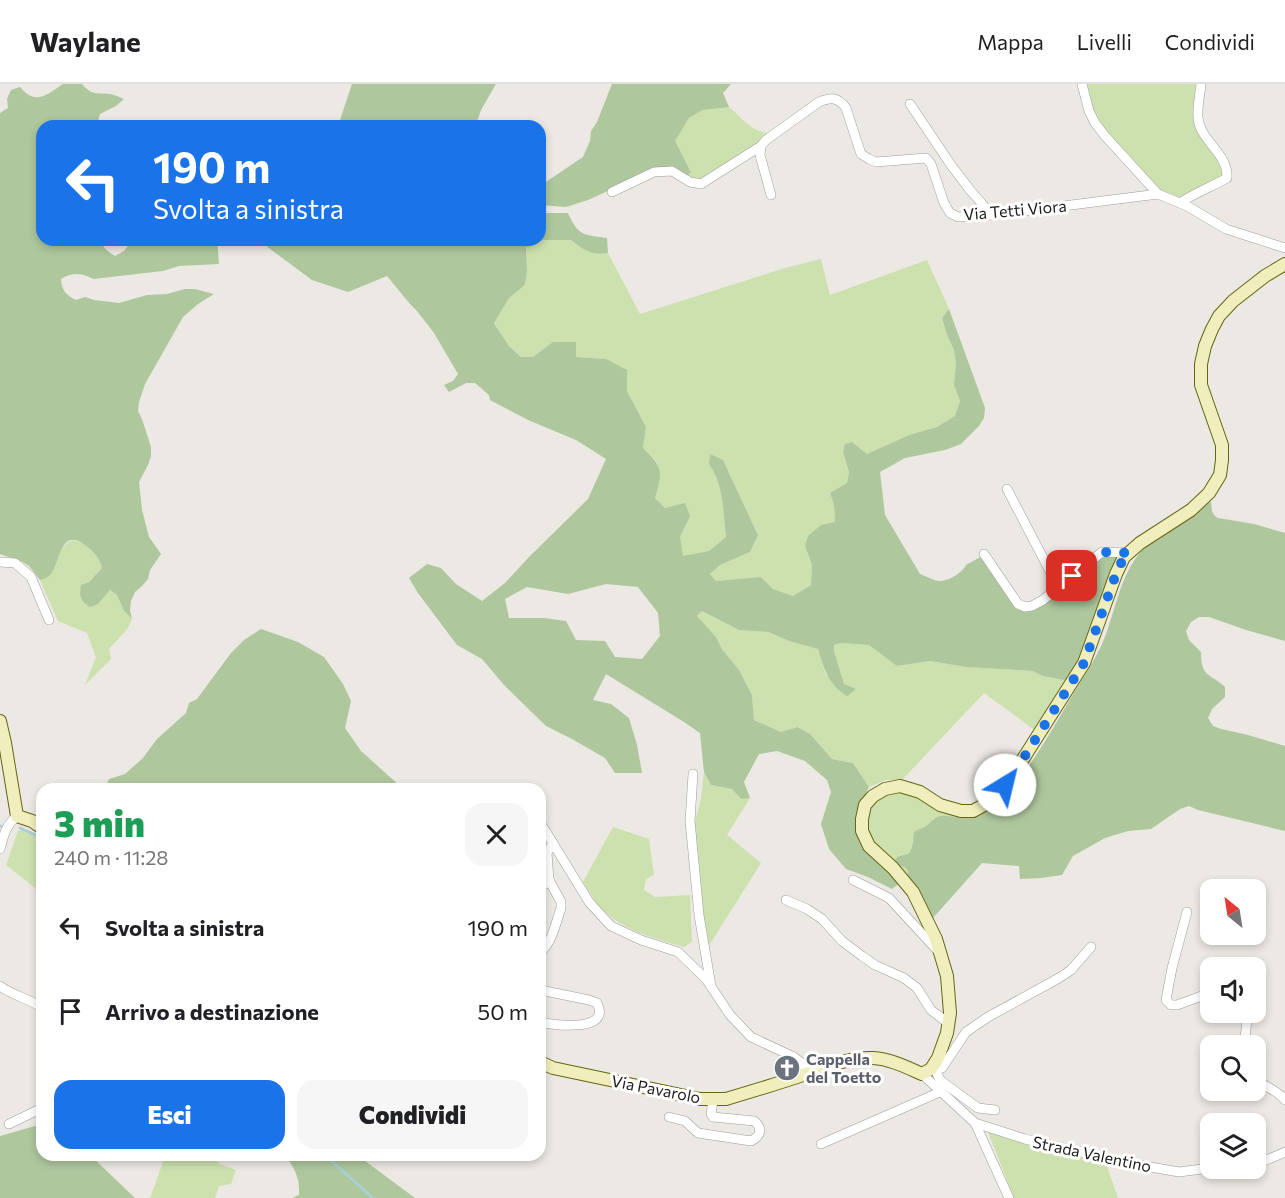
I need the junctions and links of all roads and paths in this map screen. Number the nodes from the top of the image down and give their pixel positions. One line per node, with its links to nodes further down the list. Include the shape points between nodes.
1 (1082, 84): 6 (street, via 1095,123)
2 (1201, 84): 8 (street, via 1198,118 1205,136 1221,156 1227,178)
3 (910, 104): 9 (street, via 951,165)
4 (761, 147): 5 (street, via 702,184 672,171 658,171); 7 (street); 9 (street, Via Tetti Viora, via 819,102 835,99 846,108 861,154 876,162 926,158 950,213 958,217)
5 (612, 192)
6 (1158, 194): 8 (street); 9 (street, Via Tetti Viora)
7 (771, 195)
8 (1180, 203): 10 (street, via 1226,230)
9 (992, 215)
10 (1285, 249)
11 (1285, 264): 13 (street, via 1233,301 1219,316 1205,346 1201,385 1222,445 1220,475 1209,493 1191,510)
12 (1007, 489): 16 (street)
13 (1129, 553): 16 (street, via 1102,552); 32 (street, via 1116,574 1084,663 993,800 973,811 961,811 900,786 885,789 865,805 862,831 869,846 913,891)
14 (984, 554): 16 (street, via 1018,604 1032,606)
15 (0, 562): 17 (street, via 15,563 31,577)
16 (1057, 588)
17 (49, 620)
18 (0, 721): 20 (street)
19 (693, 774): 34 (street, via 690,821 699,915)
20 (17, 816): 21 (street); 24 (street, via 10,822)
21 (36, 824)
22 (546, 832): 23 (street)
23 (553, 843): 25 (street, via 547,853); 34 (street, via 589,902 611,926 678,952)
24 (0, 849)
25 (549, 880): 27 (street); 30 (street, via 561,908)
26 (853, 880): 32 (street, via 889,897)
27 (546, 883)
28 (786, 900): 39 (street, via 822,919 842,941 875,965 904,978 917,988 931,1010)
29 (1187, 912): 36 (street, via 1166,1000 1177,1005)
30 (546, 946)
31 (1091, 947): 41 (street, via 1071,970 966,1032 942,1068)
32 (940, 954): 39 (street, via 947,976)
33 (0, 986): 37 (street)
34 (712, 988): 42 (street, via 751,1037 794,1057)
35 (546, 991): 38 (street, via 589,1000 600,1009 596,1019 578,1025)
36 (1200, 997)
37 (36, 1003)
38 (546, 1023)
39 (948, 1023): 41 (street)
40 (546, 1065): 45 (street, Via Pavarolo)
41 (930, 1071): 42 (street, Via Pavarolo, via 873,1058 841,1061); 44 (street); 47 (street, via 978,1108)
42 (807, 1074): 45 (street, Via Pavarolo, via 726,1100)
43 (1266, 1086): 46 (street)
44 (940, 1092): 50 (street); 52 (street)
45 (713, 1100): 49 (street, via 713,1117 754,1121 760,1127 757,1137 750,1141 698,1133 686,1120)
46 (1285, 1100)
47 (995, 1110)
48 (36, 1111): 51 (street)
49 (669, 1117)
50 (975, 1123): 55 (street, Strada Valentino, via 1025,1139 1139,1165 1179,1172); 56 (street)
51 (9, 1124)
52 (821, 1144)
53 (1285, 1152): 54 (street)
54 (1266, 1160)
55 (1200, 1169)
56 (1010, 1198)

